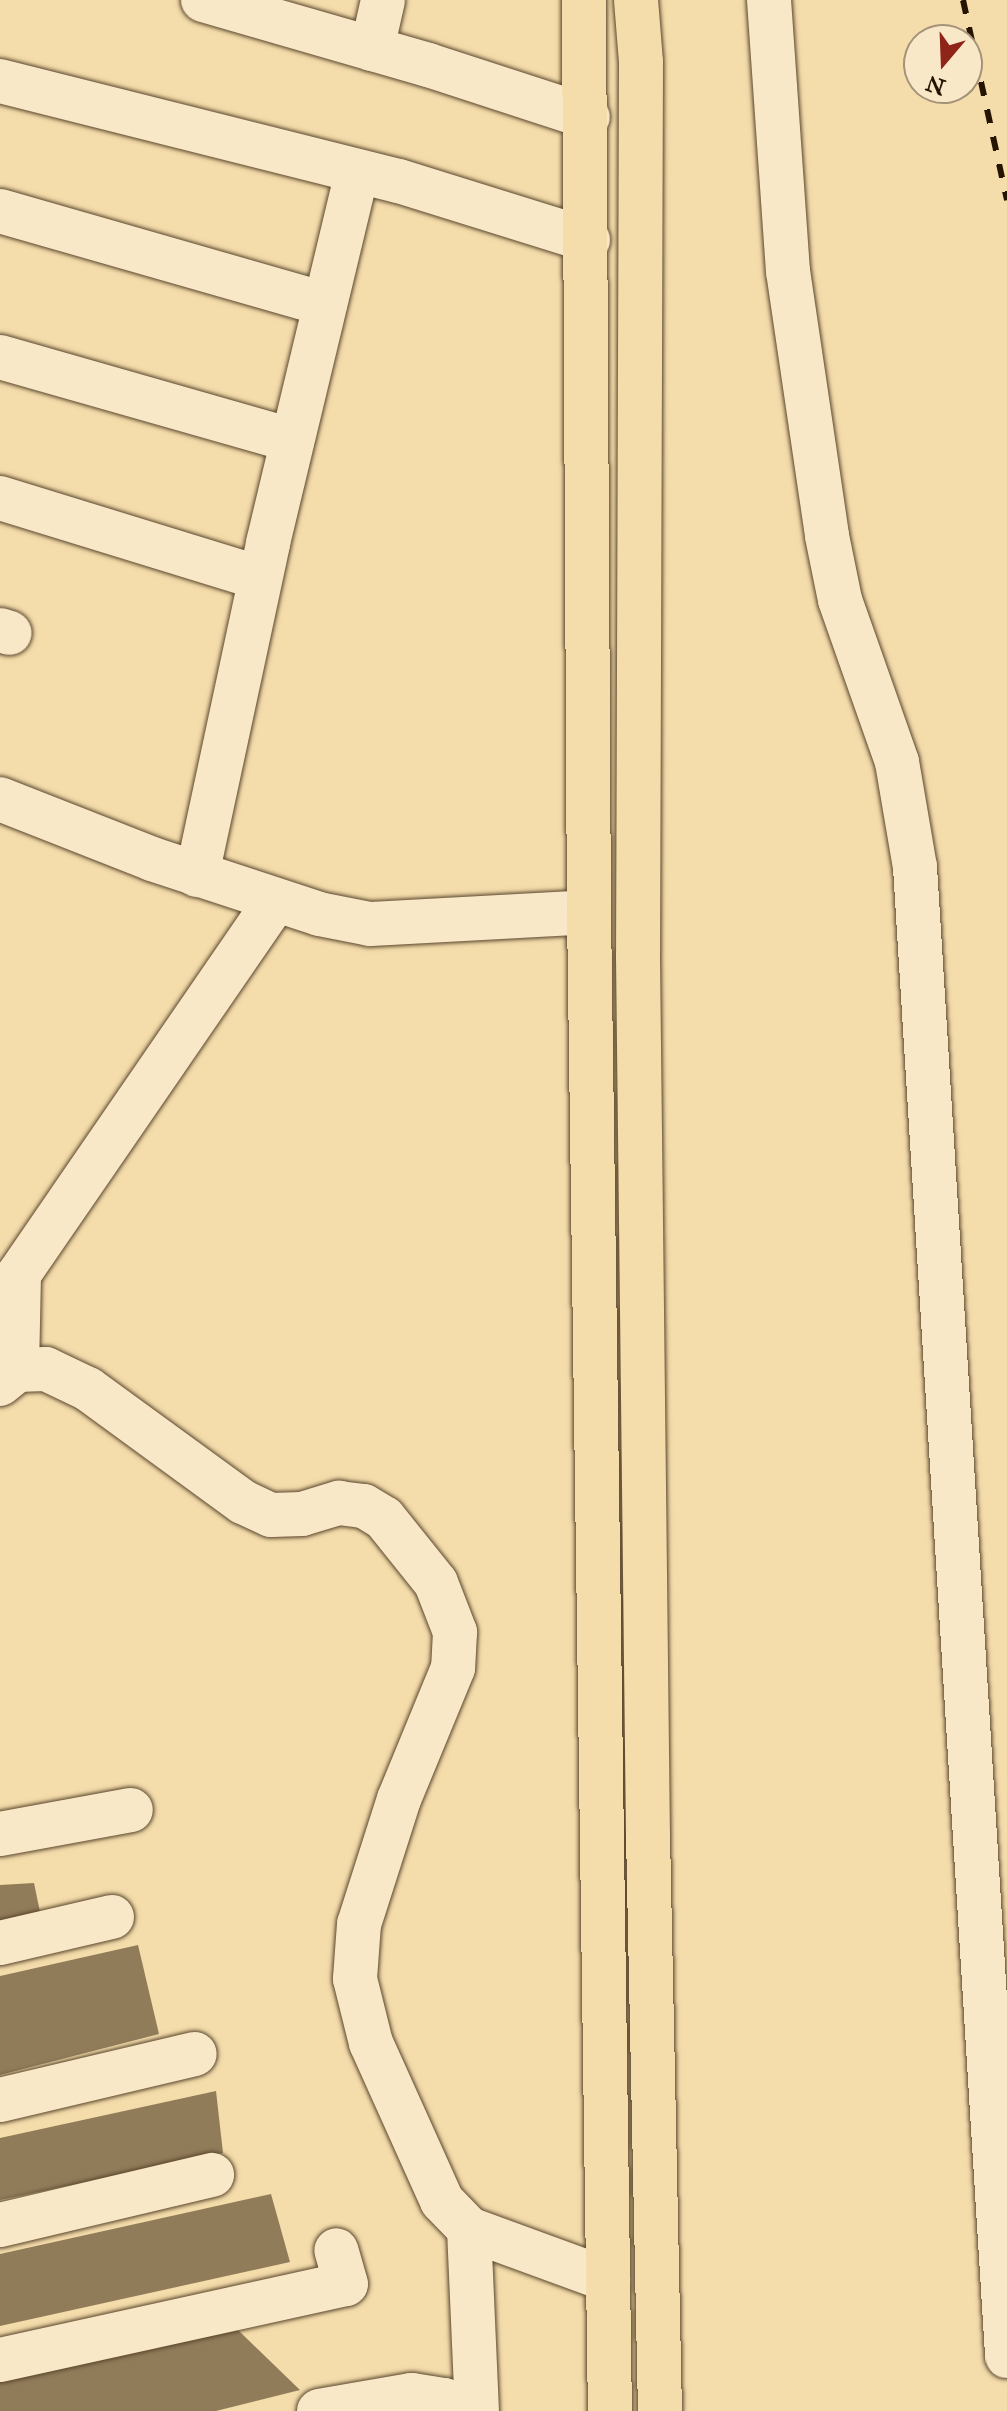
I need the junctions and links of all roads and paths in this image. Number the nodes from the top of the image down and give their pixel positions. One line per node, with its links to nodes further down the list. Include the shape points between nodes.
1 (203, 0): 6 (street)
2 (383, 0): 6 (street)
3 (584, 0): 8 (main road)
4 (636, 0): 38 (main road, via 641,62 638,957)
5 (769, 0): 33 (street, via 788,271 827,536 840,600 897,762 915,867)
6 (372, 49): 8 (street)
7 (0, 81): 9 (street)
8 (588, 117): 11 (main road)
9 (357, 171): 11 (street); 12 (street)
10 (0, 211): 12 (street)
11 (588, 240): 20 (main road)
12 (325, 304): 14 (street)
13 (0, 357): 14 (street)
14 (292, 440): 16 (street)
15 (0, 498): 16 (street)
16 (260, 578): 18 (street)
17 (0, 799): 18 (street)
18 (197, 875): 19 (street)
19 (275, 902): 20 (street, via 370,924); 21 (street, via 19,1274)
20 (589, 912): 32 (main road)
21 (9, 1377): 30 (street, via 46,1369 88,1389 243,1502 271,1515 302,1514 339,1503 364,1506 384,1518 436,1583 455,1632 453,1668 378,1857 359,1924 355,1979 371,2043 442,2201)
22 (131, 1810): 23 (street)
23 (0, 1834)
24 (112, 1917): 25 (street)
25 (0, 1943)
26 (195, 2054): 27 (street)
27 (0, 2100)
28 (212, 2175): 29 (street)
29 (0, 2225)
30 (469, 2229): 32 (street); 36 (street)
31 (336, 2250): 34 (street, via 346,2284)
32 (608, 2280): 37 (main road)
33 (1007, 2356)
34 (0, 2360)
35 (319, 2411): 36 (street, via 412,2395)
36 (476, 2411)
37 (610, 2411)
38 (660, 2411)

